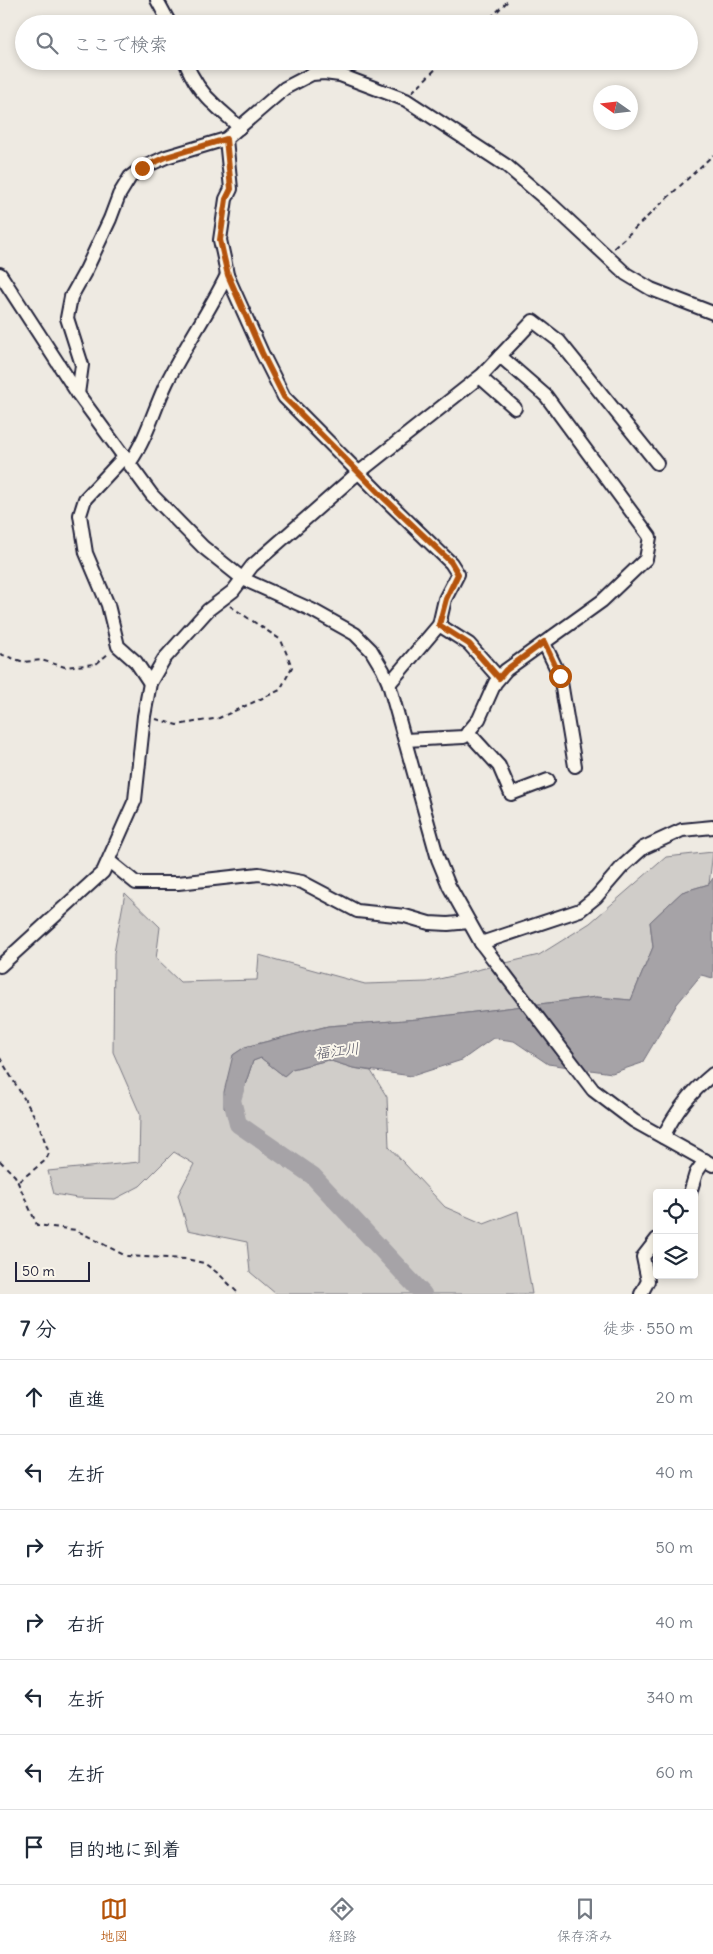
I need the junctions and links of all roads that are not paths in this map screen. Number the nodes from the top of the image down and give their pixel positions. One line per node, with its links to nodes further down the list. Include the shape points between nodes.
1 (157, 0): 2 (street)
2 (165, 15)
3 (189, 70): 4 (street, via 195,83)
4 (239, 128): 5 (street); 8 (street, via 285,88 312,74 340,75 406,100 506,166 626,274 651,289)
5 (226, 139): 7 (street, via 231,189 226,199 220,240); 11 (street, via 166,157 142,168 130,177 119,195 71,297 67,318 82,365)
6 (0, 274): 11 (street)
7 (228, 275): 13 (street, via 166,384 136,453); 15 (street, via 284,397)
8 (713, 313)
9 (500, 356): 10 (street); 14 (street, via 533,321 559,341); 18 (street, via 546,396 650,537 646,559 602,601)
10 (480, 377): 12 (street); 15 (street)
11 (78, 394): 13 (street)
12 (515, 408)
13 (128, 459): 16 (street, via 152,495 203,547); 20 (street, via 85,499 80,515 86,554 108,605 118,646 136,662)
14 (657, 463)
15 (359, 473): 16 (street, via 252,566); 17 (street, via 451,562 458,574 446,599)
16 (243, 579): 20 (street, via 233,592 208,610 164,659); 21 (street, via 312,610 355,634 371,650)
17 (439, 625): 19 (street, via 469,644); 21 (street)
18 (544, 642): 19 (street); 24 (street, via 560,676)
19 (499, 678): 22 (street, via 479,719)
20 (150, 684): 27 (street, via 135,800)
21 (389, 684): 23 (street)
22 (468, 732): 23 (street, via 458,738); 25 (street, via 499,766 511,794)
23 (405, 740): 28 (street, via 438,859)
24 (575, 766)
25 (548, 780)
26 (713, 827): 29 (street, via 682,830 643,848 580,910)
27 (109, 861): 28 (street, via 136,883 178,883 259,874 302,882 357,911 405,916 429,923); 30 (street, via 103,872)
28 (469, 922): 29 (street)
29 (481, 943): 32 (street, via 593,1090 634,1121)
30 (0, 966)
31 (713, 1074): 32 (street, via 693,1090)
32 (663, 1137): 33 (street)
33 (709, 1162): 34 (street, via 696,1174)
34 (691, 1189)
35 (653, 1244): 36 (street, via 643,1256 648,1281)
36 (641, 1294)

